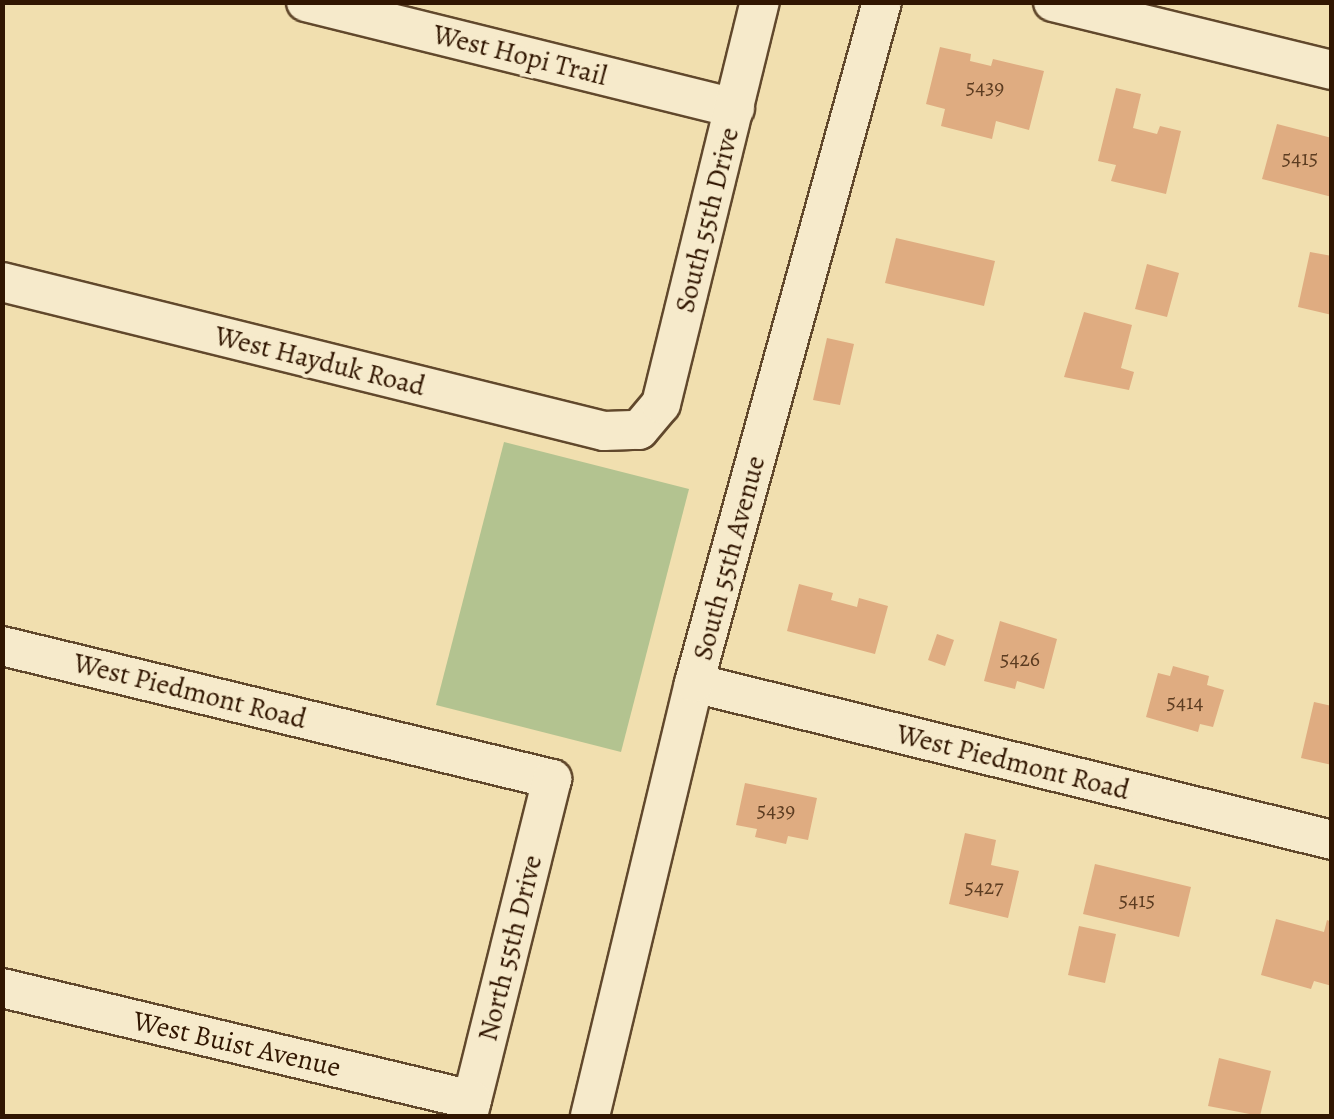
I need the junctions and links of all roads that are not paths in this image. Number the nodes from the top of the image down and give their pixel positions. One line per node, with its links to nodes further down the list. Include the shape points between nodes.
1 (306, 2): 6 (street, West Hopi Trail)
2 (760, 2): 6 (street, South 55th Drive)
3 (882, 2): 10 (street, South 55th Avenue)
4 (1053, 2): 5 (street)
5 (1332, 70)
6 (734, 108): 8 (street, South 55th Drive, via 660,404)
7 (2, 282): 8 (street, West Hayduk Road, via 604,431)
8 (640, 430)
9 (2, 646): 11 (street, West Piedmont Road)
10 (694, 683): 12 (street, West Piedmont Road); 15 (street, South 55th Avenue)
11 (552, 779): 14 (street, North 55th Drive)
12 (1332, 840)
13 (2, 988): 14 (street, West Buist Avenue)
14 (470, 1108)
15 (590, 1116)

